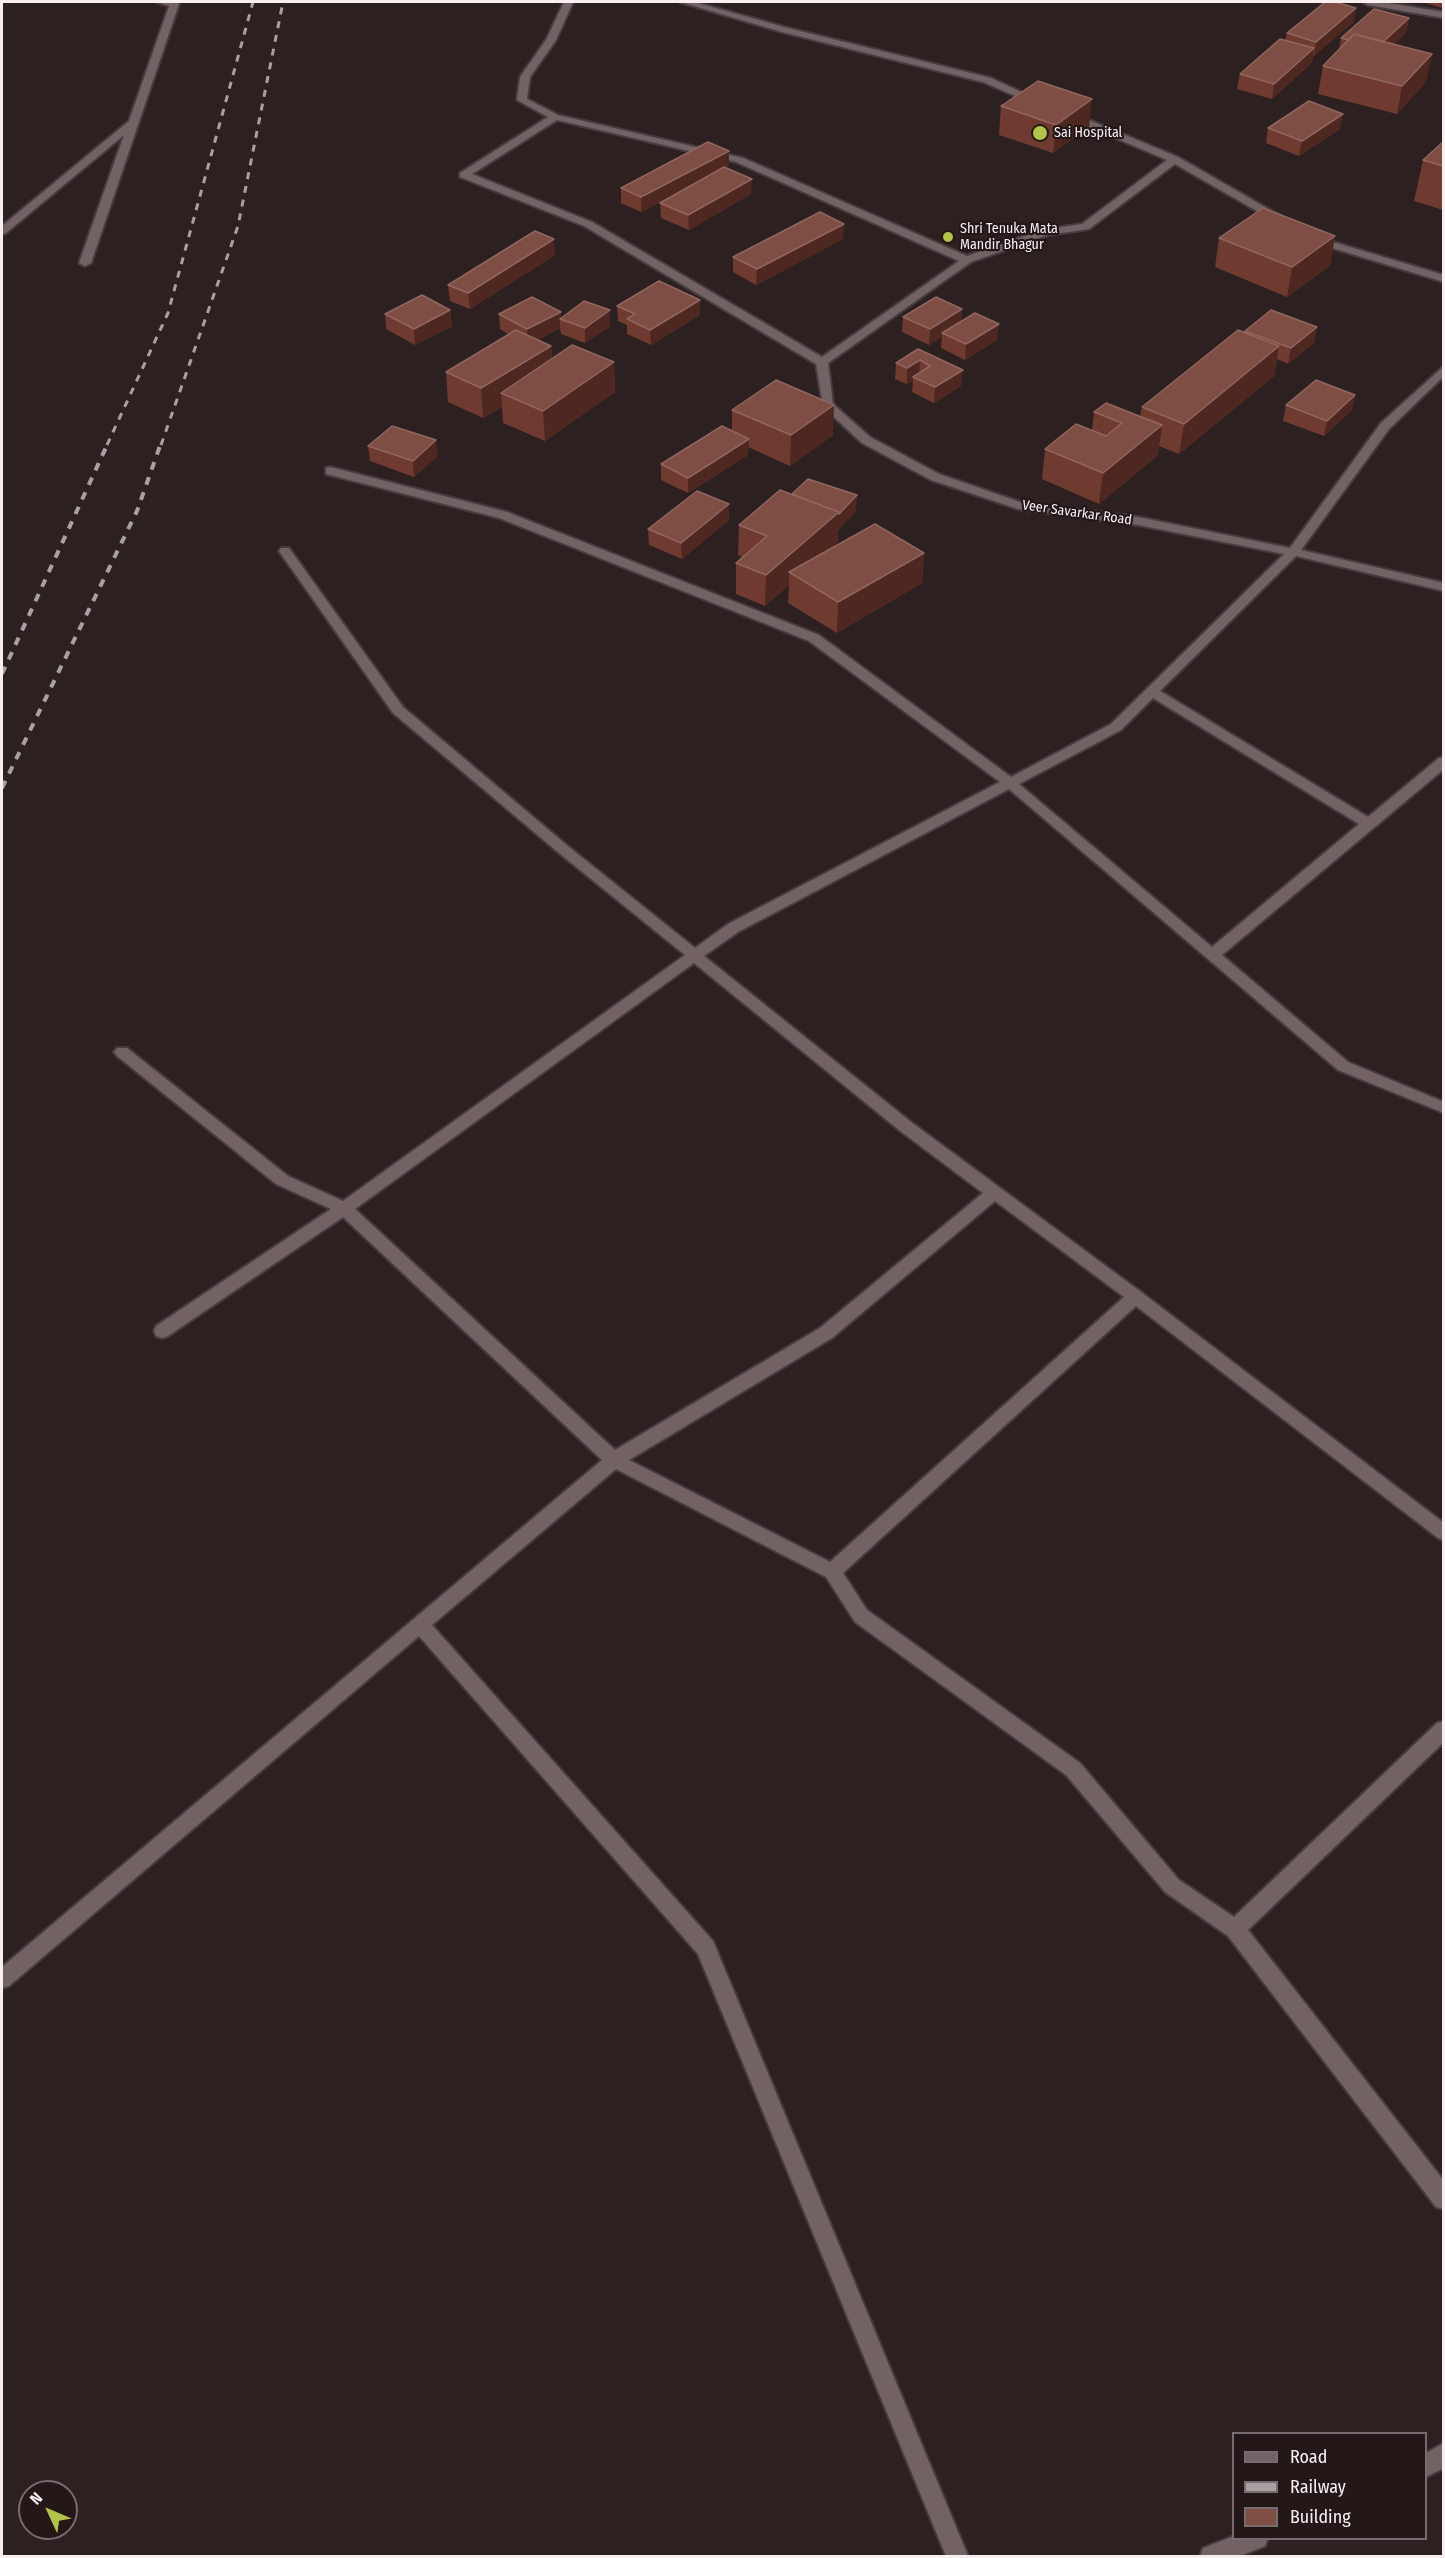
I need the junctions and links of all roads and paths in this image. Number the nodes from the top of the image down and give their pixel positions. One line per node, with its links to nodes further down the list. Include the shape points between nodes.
1 (162, 2): 9 (street, via 174,3)
2 (568, 2): 8 (street, via 551,40 525,77 522,100)
3 (685, 2): 6 (street, via 987,80)
4 (1368, 2): 5 (street)
5 (1443, 15)
6 (1053, 108)
7 (1064, 113): 10 (street)
8 (555, 117): 12 (street, via 739,160); 15 (street, via 464,176 588,224)
9 (133, 123): 11 (street); 13 (street)
10 (1174, 159): 12 (street, via 1085,227 1046,232); 14 (street, via 1313,239)
11 (2, 231)
12 (967, 260): 15 (street)
13 (85, 263)
14 (1443, 279)
15 (822, 362): 19 (street, Veer Savarkar Road, via 827,405 866,440 935,477 1018,505 1138,522)
16 (1443, 369): 19 (street, via 1386,426)
17 (330, 471): 23 (street, via 502,515 814,638)
18 (285, 551): 26 (street, via 399,710)
19 (1293, 552): 20 (street, Veer Savarkar Road); 21 (street)
20 (1443, 587)
21 (1151, 691): 23 (street, via 1116,727); 24 (street)
22 (1443, 761): 24 (street)
23 (1010, 783): 25 (street); 26 (street, via 733,928)
24 (1369, 824): 25 (street)
25 (1212, 955): 28 (street, via 1342,1066)
26 (696, 956): 29 (street, via 905,1126); 30 (street)
27 (122, 1052): 30 (street, via 282,1180)
28 (1443, 1108)
29 (995, 1192): 31 (street); 33 (street, via 826,1333)
30 (344, 1208): 32 (street); 33 (street)
31 (1135, 1297): 34 (street); 35 (street)
32 (162, 1331)
33 (614, 1460): 35 (street); 36 (street)
34 (1443, 1533)
35 (832, 1572): 38 (street, via 861,1616 1073,1769 1172,1886)
36 (420, 1624): 39 (street); 44 (street, via 706,1948)
37 (1443, 1729): 38 (street)
38 (1235, 1929): 40 (street)
39 (2, 1979)
40 (1443, 2199)
41 (1443, 2454): 42 (street)
42 (1427, 2465)
43 (1252, 2540): 45 (street)
44 (957, 2556)
45 (1211, 2556)

